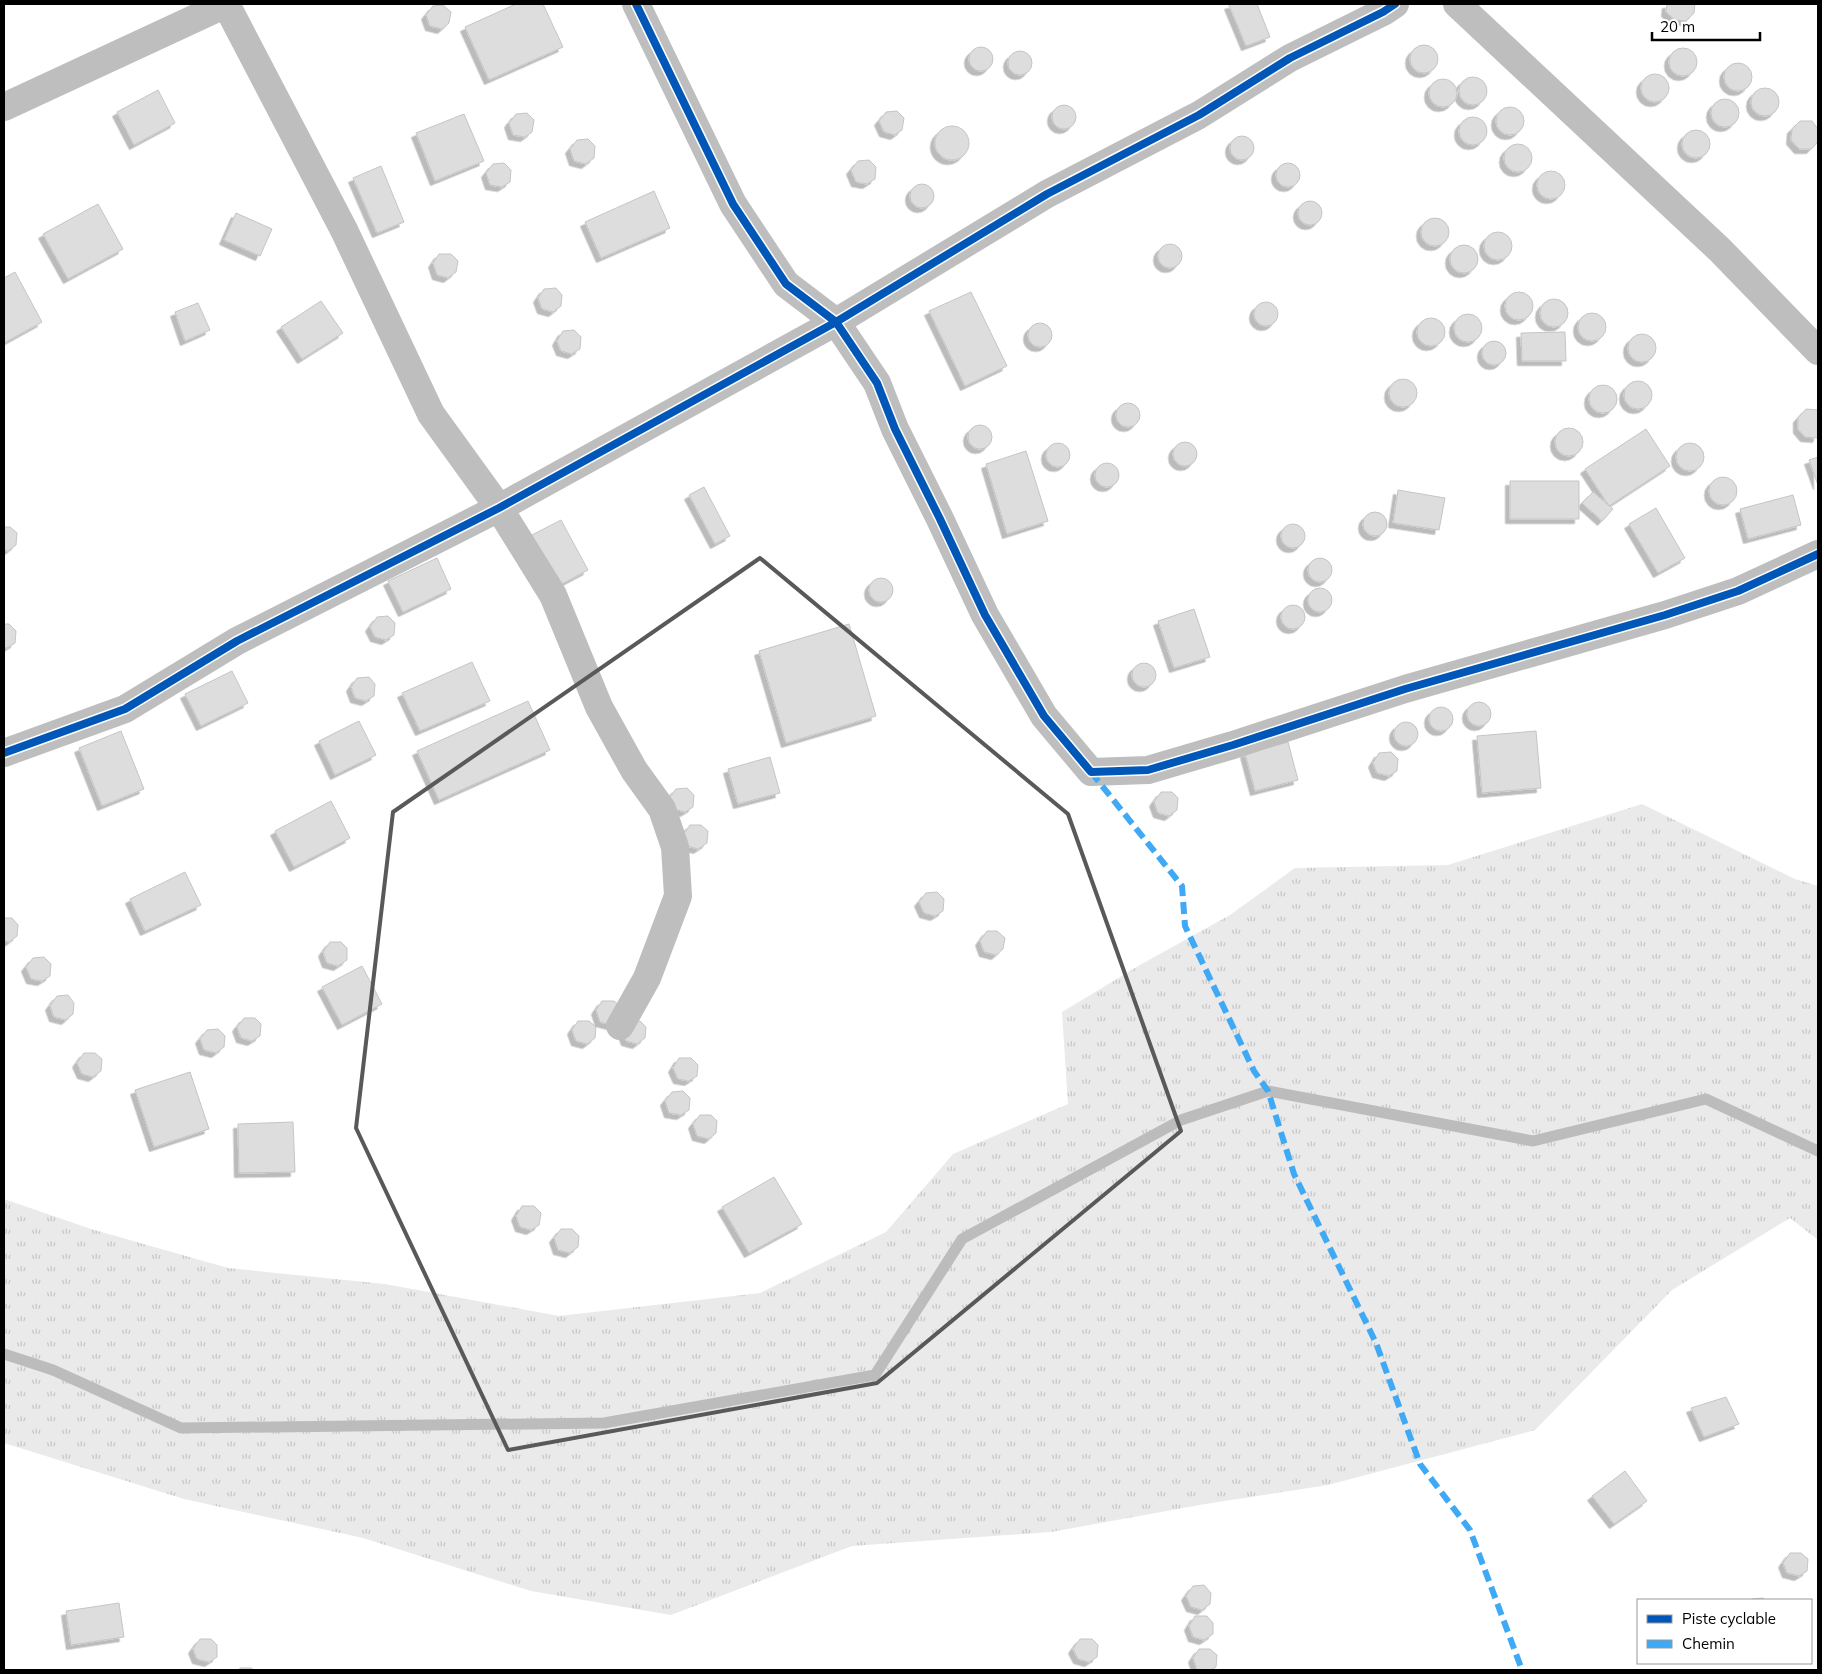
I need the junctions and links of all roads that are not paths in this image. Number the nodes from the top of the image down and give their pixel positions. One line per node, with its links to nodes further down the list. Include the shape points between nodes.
1 (636, 4): 5 (street, via 734,204 786,284)
2 (1395, 4): 5 (street, via 1290,58 1199,115 1047,194)
3 (1457, 4): 6 (street, via 1720,250)
4 (4, 107): 7 (street, via 226,4 344,230 431,414)
5 (836, 322): 7 (street); 8 (street, via 877,383 895,429 985,615 1044,716 1091,772 1148,770 1234,745 1405,689 1665,615 1738,591)
6 (1818, 351)
7 (499, 508): 9 (street, via 237,641 125,709); 10 (street, via 552,595 599,706 634,770 662,809 675,847 678,896 648,978)
8 (1818, 554)
9 (4, 753)
10 (620, 1026)

